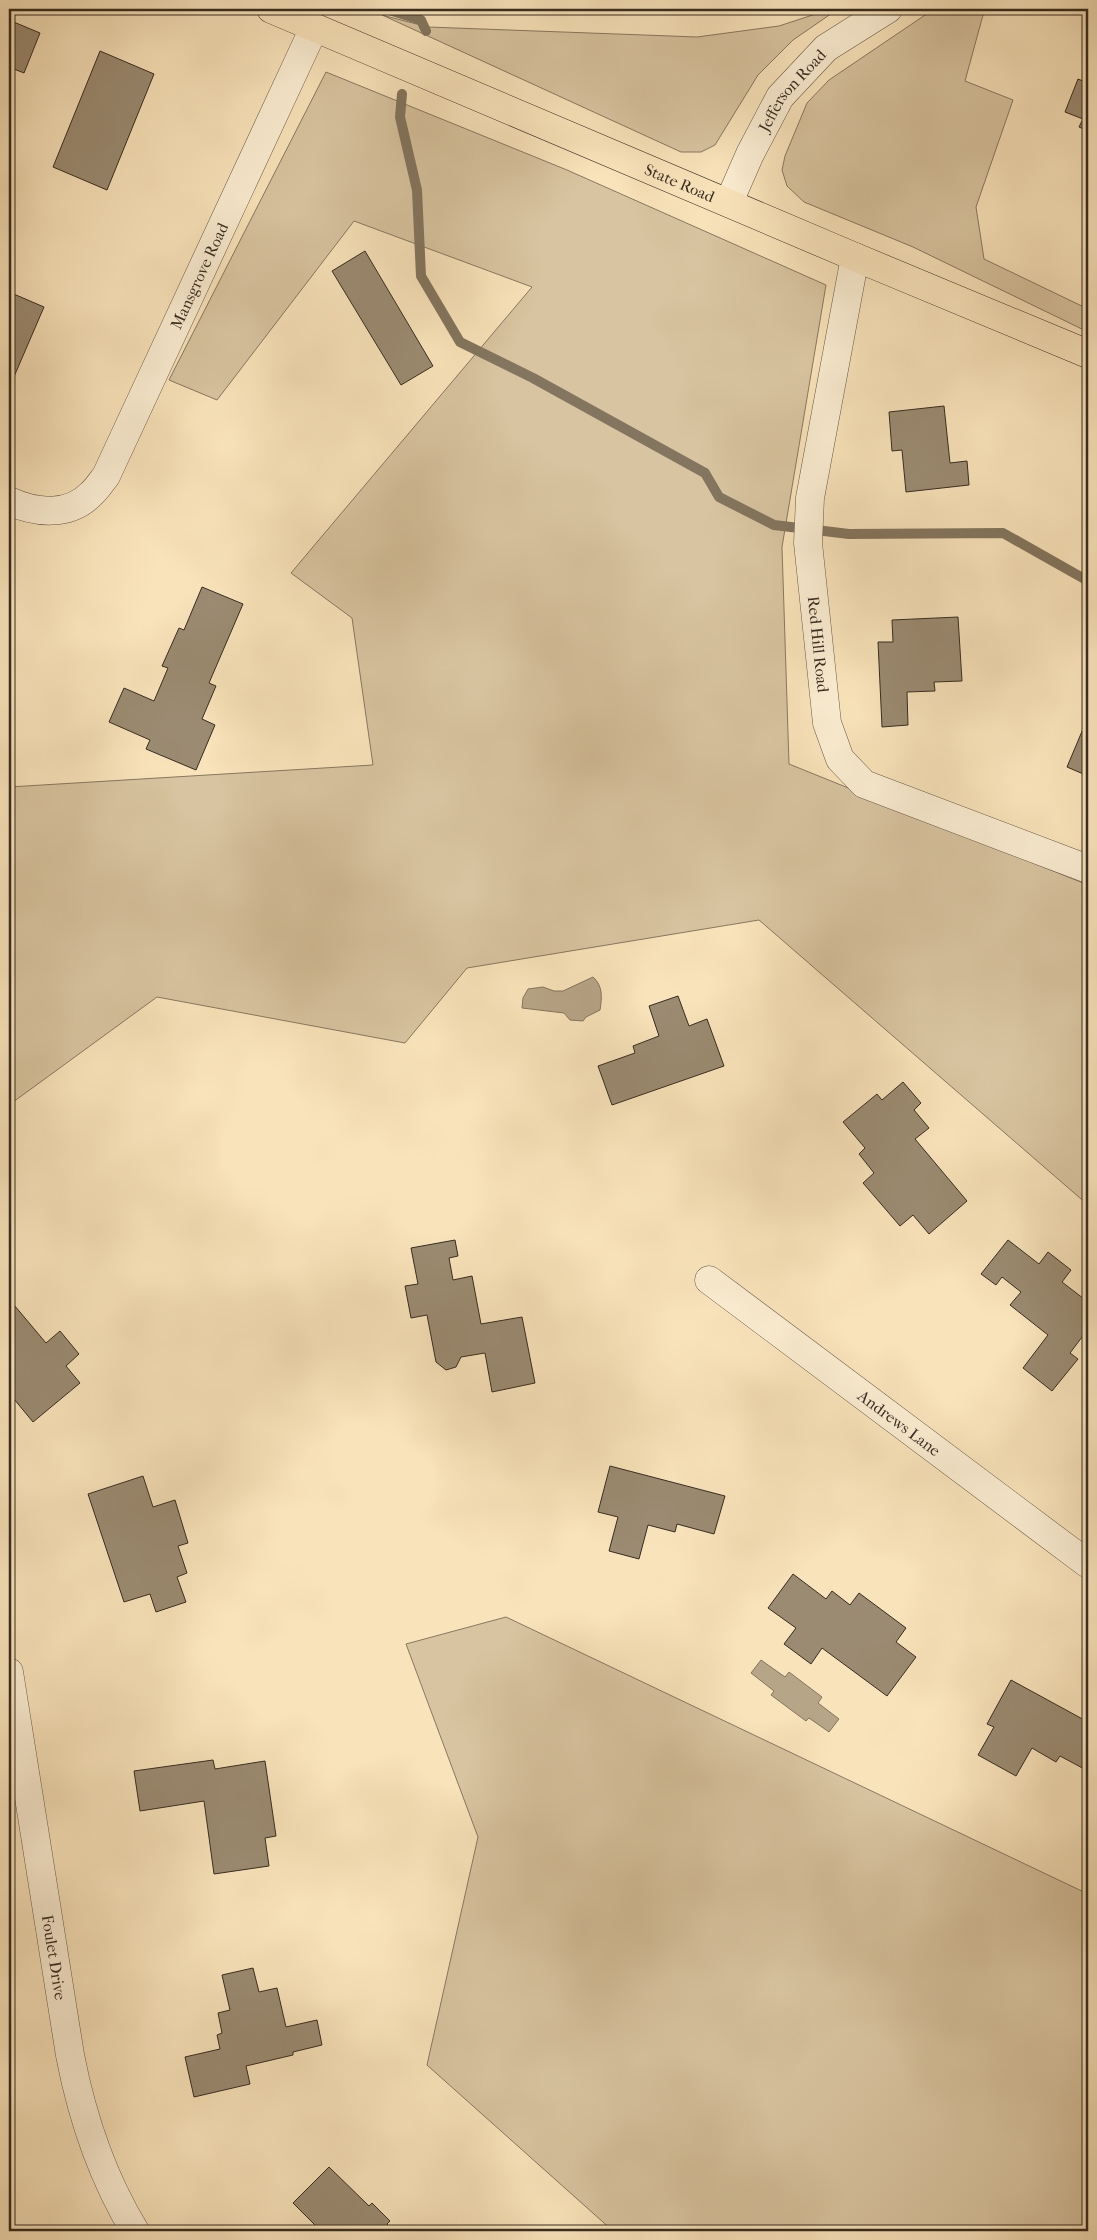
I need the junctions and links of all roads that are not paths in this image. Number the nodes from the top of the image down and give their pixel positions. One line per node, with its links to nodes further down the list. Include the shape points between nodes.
1 (271, 9): 3 (highway, State Road)
2 (888, 9): 4 (street, Jefferson Road, via 826,48 780,97)
3 (314, 28): 4 (highway, State Road); 7 (street, Mansgrove Road, via 106,476 90,496 67,509 44,511)
4 (729, 202): 5 (highway, State Road)
5 (855, 257): 6 (highway, State Road); 8 (street, Red Hill Road, via 810,498 808,543 827,723 840,759 864,784)
6 (1088, 354)
7 (9, 501)
8 (1088, 869)
9 (709, 1280): 10 (street, Andrews Lane)
10 (1088, 1564)
11 (9, 1672): 12 (street, Foulet Drive, via 78,2095 96,2153)
12 (135, 2231)

